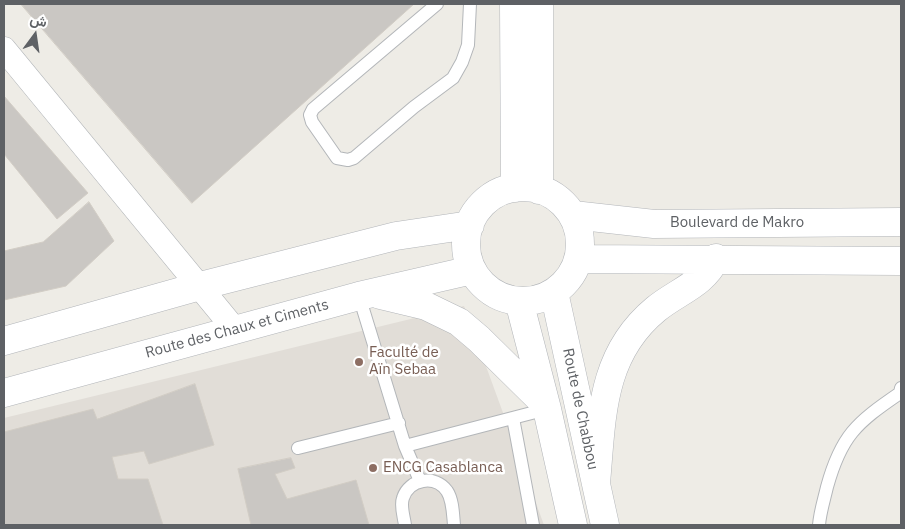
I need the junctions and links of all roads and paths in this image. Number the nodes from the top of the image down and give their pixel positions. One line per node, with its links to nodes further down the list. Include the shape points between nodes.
1 (437, 4): 2 (lane, via 313,109 311,119 337,158 354,158 414,106 453,78 468,45)
2 (470, 4)
3 (514, 4): 6 (street)
4 (539, 4): 6 (street)
5 (4, 49): 14 (street)
6 (527, 189): 7 (street, via 555,197); 9 (street, via 494,196 484,203)
7 (573, 215): 8 (street, Boulevard de Makro, via 654,224); 11 (street, via 580,241)
8 (901, 222)
9 (470, 225): 13 (street, via 466,247); 14 (street, via 396,236)
10 (716, 258): 11 (street); 12 (street); 28 (street, via 700,281 646,319 621,352 604,398)
11 (579, 259): 15 (street, via 569,279)
12 (901, 261)
13 (472, 270): 16 (street, Route des Chaux et Ciments); 17 (street, via 491,291)
14 (200, 286): 18 (street); 19 (street)
15 (554, 292): 17 (street, via 541,298); 28 (street, Route de Chabbou)
16 (364, 294): 18 (street, Route des Chaux et Ciments); 22 (street, via 413,302 459,322); 24 (lane)
17 (519, 301): 22 (street)
18 (236, 331): 21 (street, Route des Chaux et Ciments, via 140,354)
19 (4, 341)
20 (901, 388): 34 (lane, via 900,393 857,426 844,442 835,459)
21 (4, 393)
22 (547, 408): 23 (lane); 32 (street)
23 (513, 418): 25 (lane); 31 (lane)
24 (399, 423): 25 (lane); 26 (lane)
25 (405, 446): 27 (lane)
26 (298, 448)
27 (420, 481): 29 (lane, via 403,497); 30 (lane, via 435,482 447,491)
28 (596, 483): 33 (street, Route de Chabbou)
29 (405, 525)
30 (454, 525)
31 (533, 525)
32 (573, 525)
33 (605, 525)
34 (819, 525)

